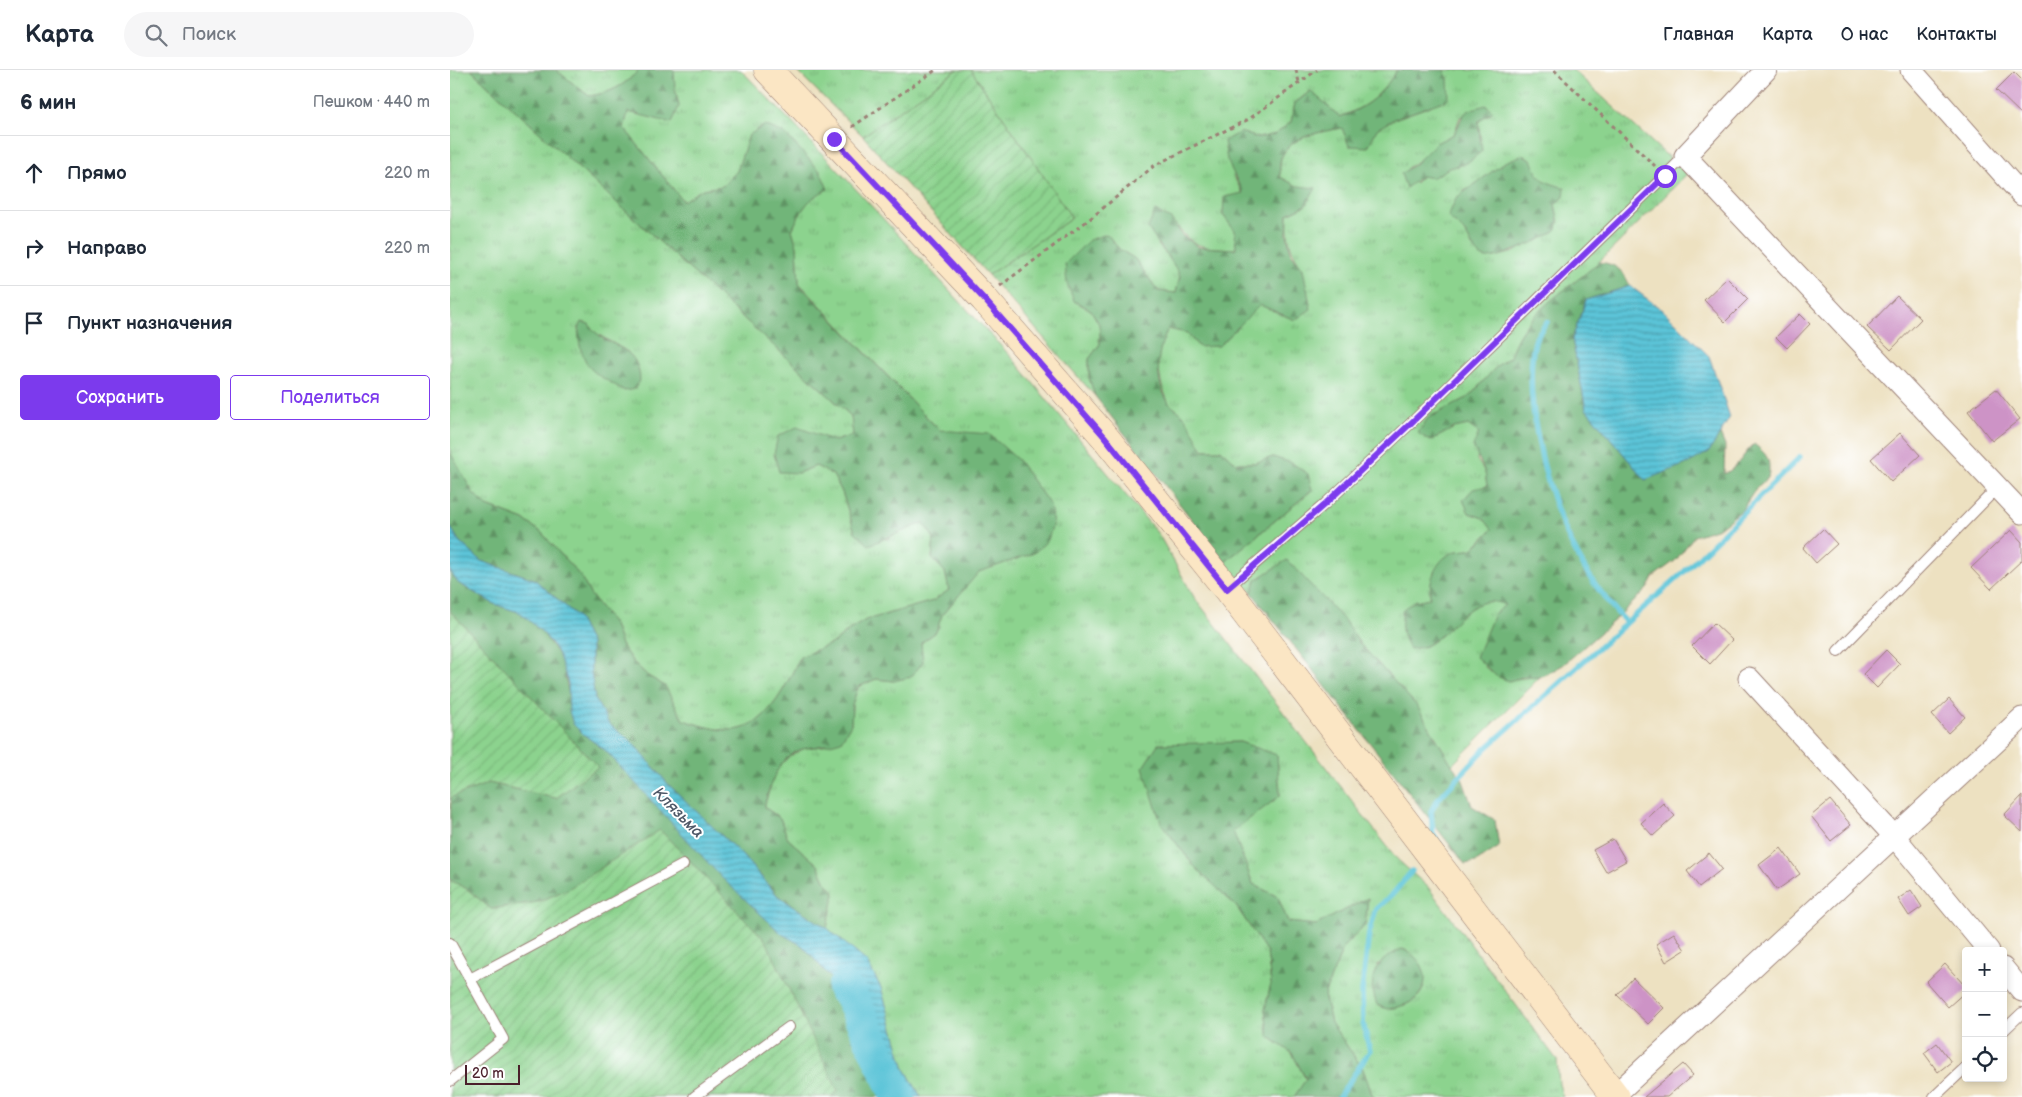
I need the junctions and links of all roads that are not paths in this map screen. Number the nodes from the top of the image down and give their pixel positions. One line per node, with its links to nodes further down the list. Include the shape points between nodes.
1 (768, 70): 8 (street, via 984,299 1104,436)
2 (1766, 70): 4 (street)
3 (1911, 70): 5 (street)
4 (1686, 156): 6 (street); 8 (lane, via 1403,431)
5 (2022, 195)
6 (1998, 487): 7 (street); 9 (lane)
7 (2022, 513)
8 (1227, 589): 24 (street)
9 (1838, 651)
10 (1748, 678): 12 (street)
11 (2022, 718): 12 (street)
12 (1894, 836): 15 (street); 24 (street)
13 (683, 864): 17 (lane)
14 (450, 943): 17 (lane)
15 (1986, 947)
16 (2007, 973): 18 (street)
17 (470, 980): 23 (lane, via 503,1039)
18 (2022, 991)
19 (2022, 1013): 21 (lane)
20 (789, 1026): 25 (lane)
21 (2007, 1027)
22 (1962, 1071): 26 (lane)
23 (450, 1081)
24 (1615, 1096)
25 (694, 1097)
26 (1934, 1097)

